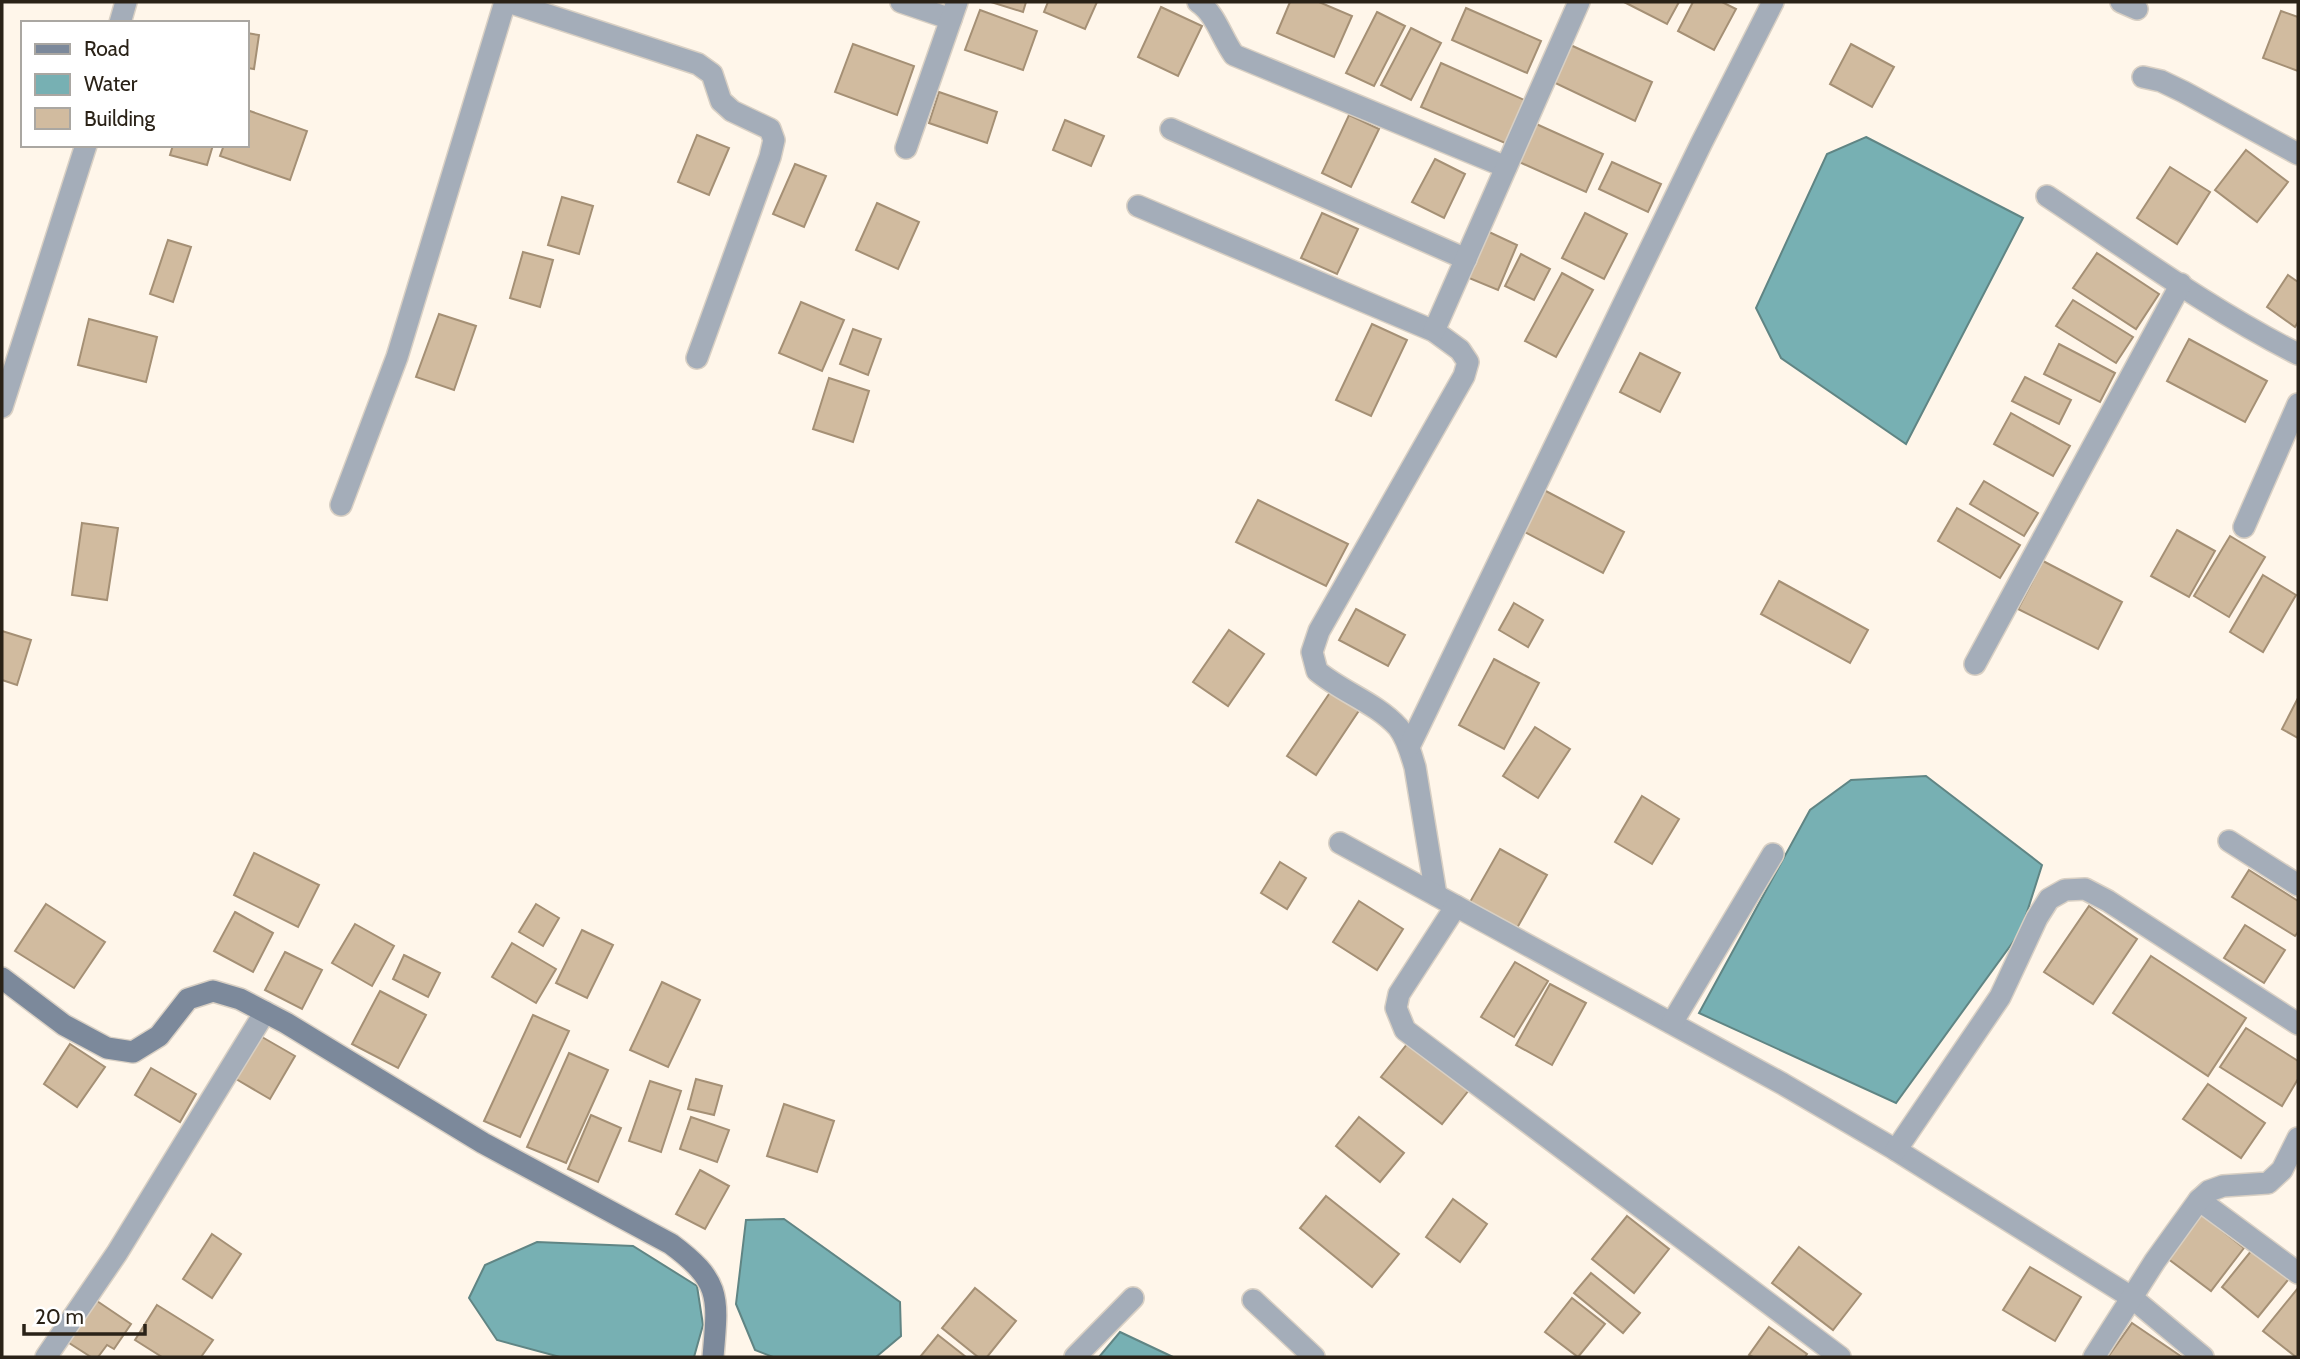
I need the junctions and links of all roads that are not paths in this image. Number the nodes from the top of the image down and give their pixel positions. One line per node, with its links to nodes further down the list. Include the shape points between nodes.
1 (126, 2): 8 (street)
2 (506, 2): 21 (street, via 698,64 712,74 722,101 732,111 770,129 774,140 770,157); 24 (street, via 397,357)
3 (901, 2): 7 (street)
4 (1198, 2): 14 (street, via 1216,21 1234,55)
5 (1579, 2): 14 (street)
6 (1773, 2): 27 (street)
7 (954, 10): 12 (street)
8 (121, 21)
9 (2143, 77): 13 (street, via 2161,80)
10 (1171, 129): 17 (street)
11 (85, 147): 23 (street)
12 (906, 148)
13 (2298, 154)
14 (1506, 167): 17 (street)
15 (2047, 196): 18 (street)
16 (1138, 206): 19 (street)
17 (1466, 259): 19 (street)
18 (2181, 284): 20 (street); 26 (street)
19 (1434, 331): 27 (street, via 1468,362 1464,376 1319,631 1312,652 1317,671 1382,714 1399,729)
20 (2298, 354)
21 (696, 358)
22 (2298, 404): 25 (street)
23 (2, 407)
24 (341, 505)
25 (2245, 527)
26 (1975, 664)
27 (1409, 747): 32 (street)
28 (2230, 841): 31 (street)
29 (1340, 844): 32 (street)
30 (1773, 854): 36 (street)
31 (2298, 885)
32 (1436, 895): 33 (street)
33 (1456, 906): 36 (street); 49 (street, via 1399,994 1396,1008 1405,1030)
34 (2, 978): 35 (street, via 64,1025 107,1048 133,1052 159,1036 188,999 213,991)
35 (265, 1012): 45 (street, via 117,1254); 46 (street, via 483,1143 671,1244 696,1262 713,1286)
36 (1672, 1023): 39 (street)
37 (2298, 1024): 39 (street, via 2108,901 2085,889 2065,890 2049,899 2000,997)
38 (2298, 1138): 40 (street, via 2282,1170 2268,1183 2223,1186)
39 (1896, 1150): 42 (street)
40 (2199, 1200): 41 (street); 42 (street)
41 (2298, 1273)
42 (2132, 1297): 50 (street); 51 (street)
43 (1133, 1298): 47 (street)
44 (1253, 1300): 48 (street)
45 (46, 1357)
46 (713, 1357)
47 (1076, 1357)
48 (1314, 1357)
49 (1840, 1357)
50 (2094, 1357)
51 (2203, 1357)

